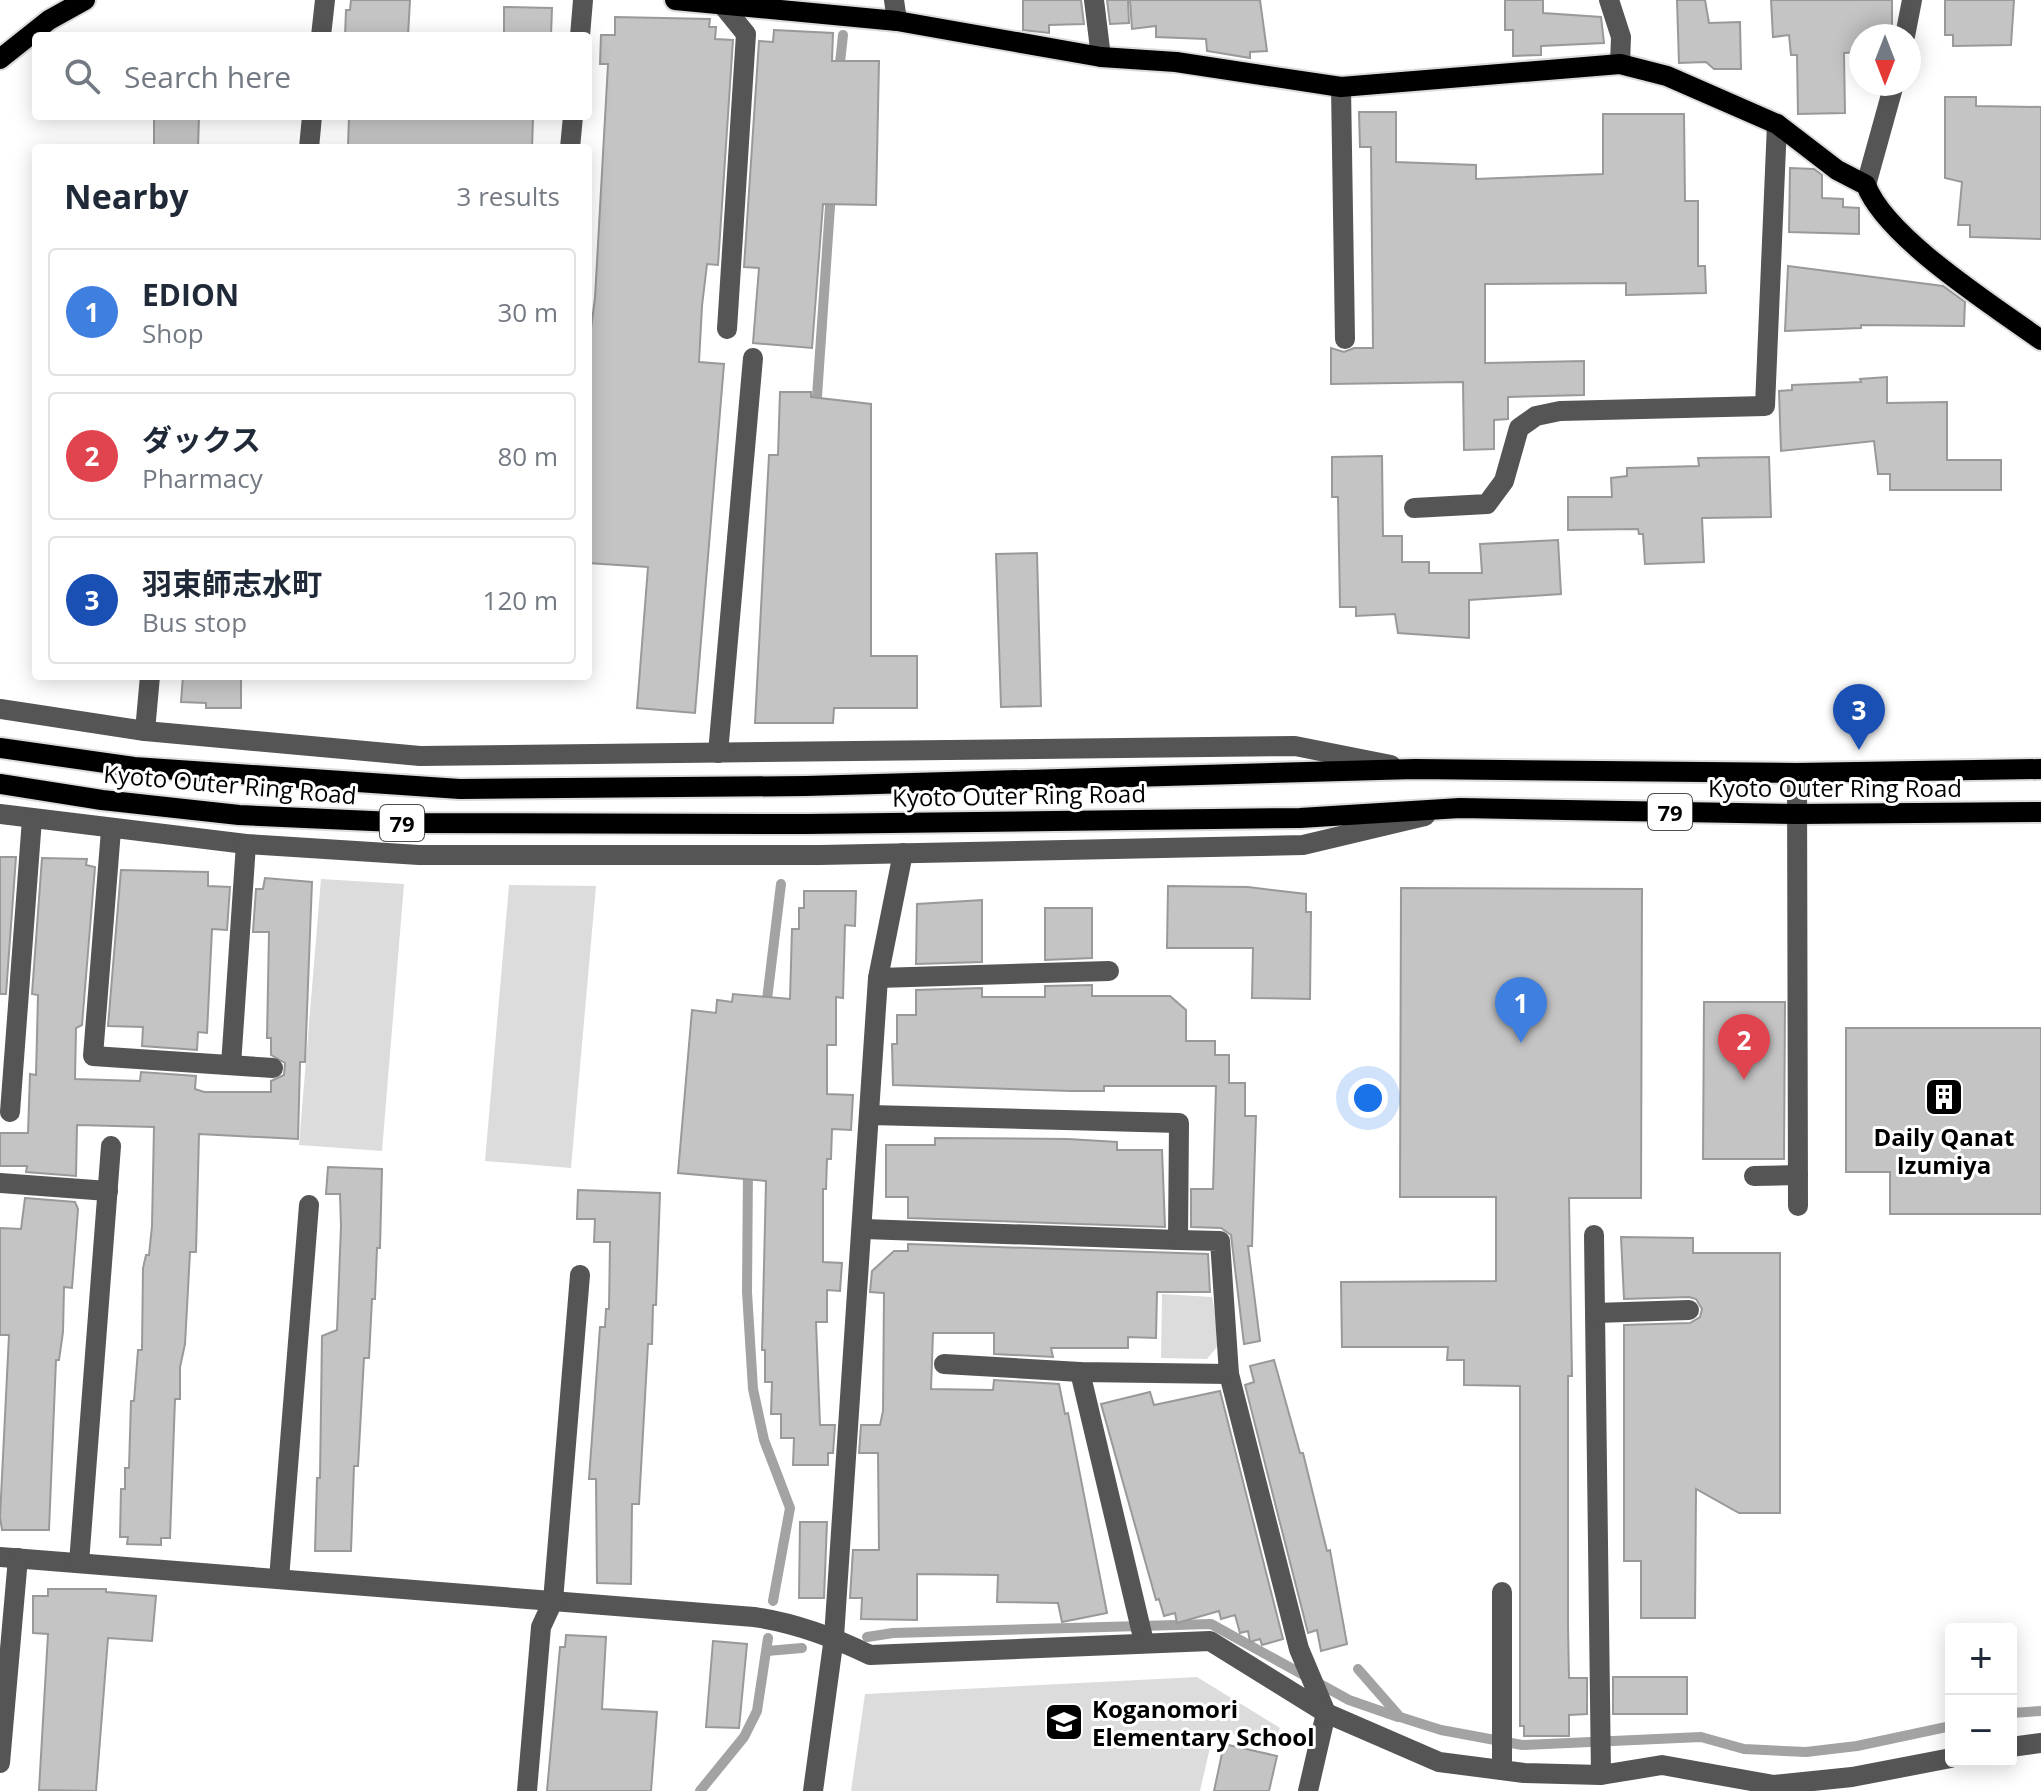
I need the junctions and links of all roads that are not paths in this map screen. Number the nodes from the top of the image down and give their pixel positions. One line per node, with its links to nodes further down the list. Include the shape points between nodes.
1 (85, 0): 12 (main road)
2 (325, 0): 13 (street)
3 (583, 0): 14 (street)
4 (675, 0): 9 (main road)
5 (894, 0): 10 (street)
6 (1094, 0): 16 (street)
7 (1609, 0): 18 (street, via 1621,37)
8 (1912, 0): 11 (street)
9 (724, 3): 10 (main road); 27 (street, via 746,34)
10 (897, 21): 16 (main road)
11 (1907, 24)
12 (34, 32)
13 (321, 32)
14 (580, 32)
15 (32, 34): 17 (main road)
16 (1101, 57): 19 (main road, via 1176,62)
17 (0, 59)
18 (1620, 64): 19 (main road); 23 (main road, via 1667,76)
19 (1341, 87): 28 (street)
20 (1891, 96): 26 (street)
21 (312, 120): 24 (street)
22 (573, 120): 25 (street)
23 (1777, 124): 26 (main road, via 1837,170); 31 (street, via 1765,406 1536,416 1519,428 1504,481 1487,504)
24 (309, 144)
25 (570, 144)
26 (1866, 185): 29 (main road, via 1873,202 1925,254)
27 (727, 329)
28 (1345, 339)
29 (2041, 340)
30 (753, 358): 36 (street)
31 (1414, 508)
32 (150, 680): 34 (street)
33 (0, 709): 34 (street)
34 (145, 731): 36 (street, via 420,756)
35 (0, 748): 37 (main road, Kyoto Outer Ring Road / 79, via 134,767 460,789 806,786)
36 (718, 753): 37 (street, via 1295,746)
37 (1415, 769): 39 (main road, Kyoto Outer Ring Road / 79)
38 (2041, 769): 39 (main road, Kyoto Outer Ring Road / 79)
39 (1797, 773): 44 (street)
40 (0, 784): 41 (main road, Kyoto Outer Ring Road / 79, via 239,815 417,823 1300,818)
41 (1460, 808): 44 (main road, Kyoto Outer Ring Road / 79); 48 (street, via 1303,845)
42 (2041, 812): 44 (main road, Kyoto Outer Ring Road / 79)
43 (0, 814): 45 (street)
44 (1798, 814): 57 (street)
45 (32, 819): 46 (street); 51 (street)
46 (111, 830): 47 (street); 52 (street, via 93,1056)
47 (246, 844): 48 (street, via 419,855); 52 (street)
48 (903, 853): 50 (street)
49 (1109, 971): 50 (street)
50 (878, 978): 55 (street)
51 (7, 1064): 54 (street)
52 (231, 1065): 53 (street)
53 (273, 1068)
54 (10, 1112)
55 (870, 1115): 63 (street); 65 (street, via 1179,1123)
56 (111, 1146): 60 (street)
57 (1798, 1175): 58 (street); 62 (street)
58 (1754, 1176)
59 (0, 1183): 60 (street)
60 (108, 1191): 73 (street)
61 (309, 1205): 74 (street)
62 (1798, 1206)
63 (864, 1229): 65 (street); 77 (street)
64 (1594, 1235): 68 (street)
65 (1178, 1240): 71 (street, via 1220,1241)
66 (580, 1275): 76 (street)
67 (1689, 1310): 68 (street)
68 (1595, 1313): 82 (street)
69 (944, 1364): 70 (street)
70 (1080, 1372): 71 (street); 78 (street)
71 (1229, 1374): 79 (street, via 1306,1664)
72 (9, 1558): 73 (street); 85 (street)
73 (79, 1563): 74 (street)
74 (279, 1579): 76 (street)
75 (1502, 1592): 84 (street)
76 (553, 1601): 77 (street, via 754,1617); 87 (street, via 541,1627)
77 (834, 1637): 78 (street, via 870,1655); 88 (street)
78 (1143, 1639): 79 (street, via 1210,1641)
79 (1326, 1713): 84 (street, via 1439,1762); 89 (street)
80 (2041, 1743): 81 (street)
81 (2017, 1746)
82 (1599, 1755): 84 (street); 86 (street, via 1662,1765)
83 (1945, 1759): 86 (street, via 1774,1785)
84 (1502, 1762)
85 (0, 1763)
86 (1712, 1781)
87 (527, 1791)
88 (813, 1791)
89 (1308, 1791)

